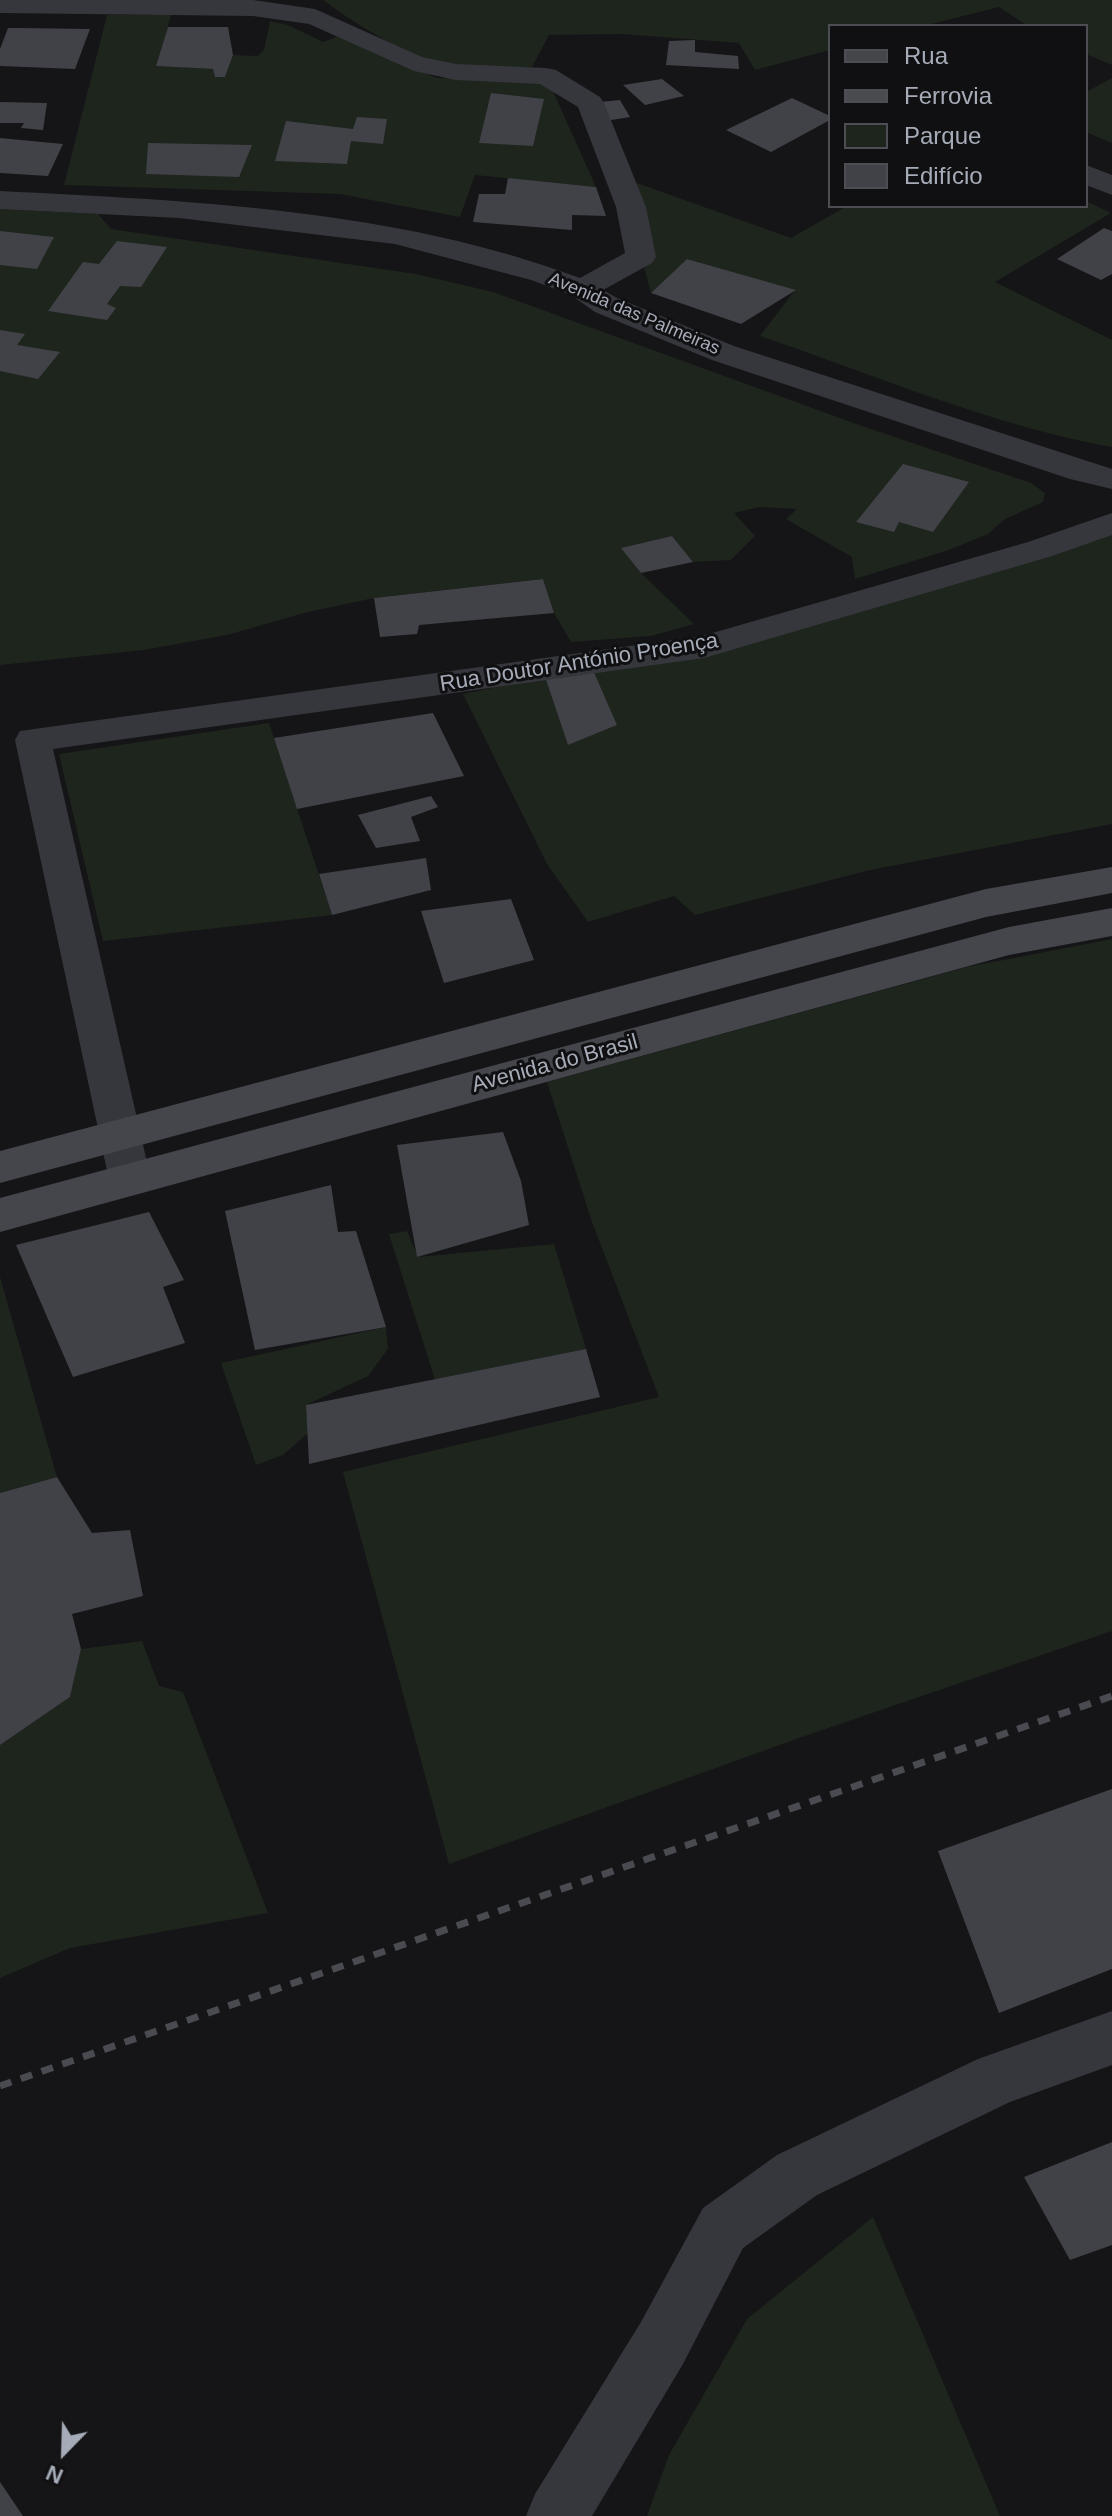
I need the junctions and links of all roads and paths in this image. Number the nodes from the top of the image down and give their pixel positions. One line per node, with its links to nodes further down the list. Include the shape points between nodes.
1 (0, 5): 2 (street)
2 (310, 8): 6 (street, via 414,63 456,72 546,76 590,103 631,207 641,257)
3 (1088, 175): 4 (street)
4 (1112, 186)
5 (0, 200): 6 (street, Avenida das Palmeiras, via 179,209 397,235)
6 (582, 289): 7 (street, Avenida das Palmeiras, via 606,305 723,353)
7 (1112, 479)
8 (1112, 523): 9 (street, Rua Doutor António Proença, via 704,647)
9 (17, 743): 12 (street, Rua Doutor António Proença)
10 (1112, 880): 12 (main road, Avenida do Brasil, via 986,903)
11 (1112, 922): 14 (main road, Avenida do Brasil, via 1009,941)
12 (121, 1134): 13 (main road, Avenida do Brasil); 14 (street, Rua Doutor António Proença)
13 (0, 1167)
14 (130, 1180): 15 (main road, Avenida do Brasil)
15 (0, 1215)
16 (1112, 2038): 17 (street, via 998,2079 797,2175 723,2228 662,2343)
17 (557, 2516)

